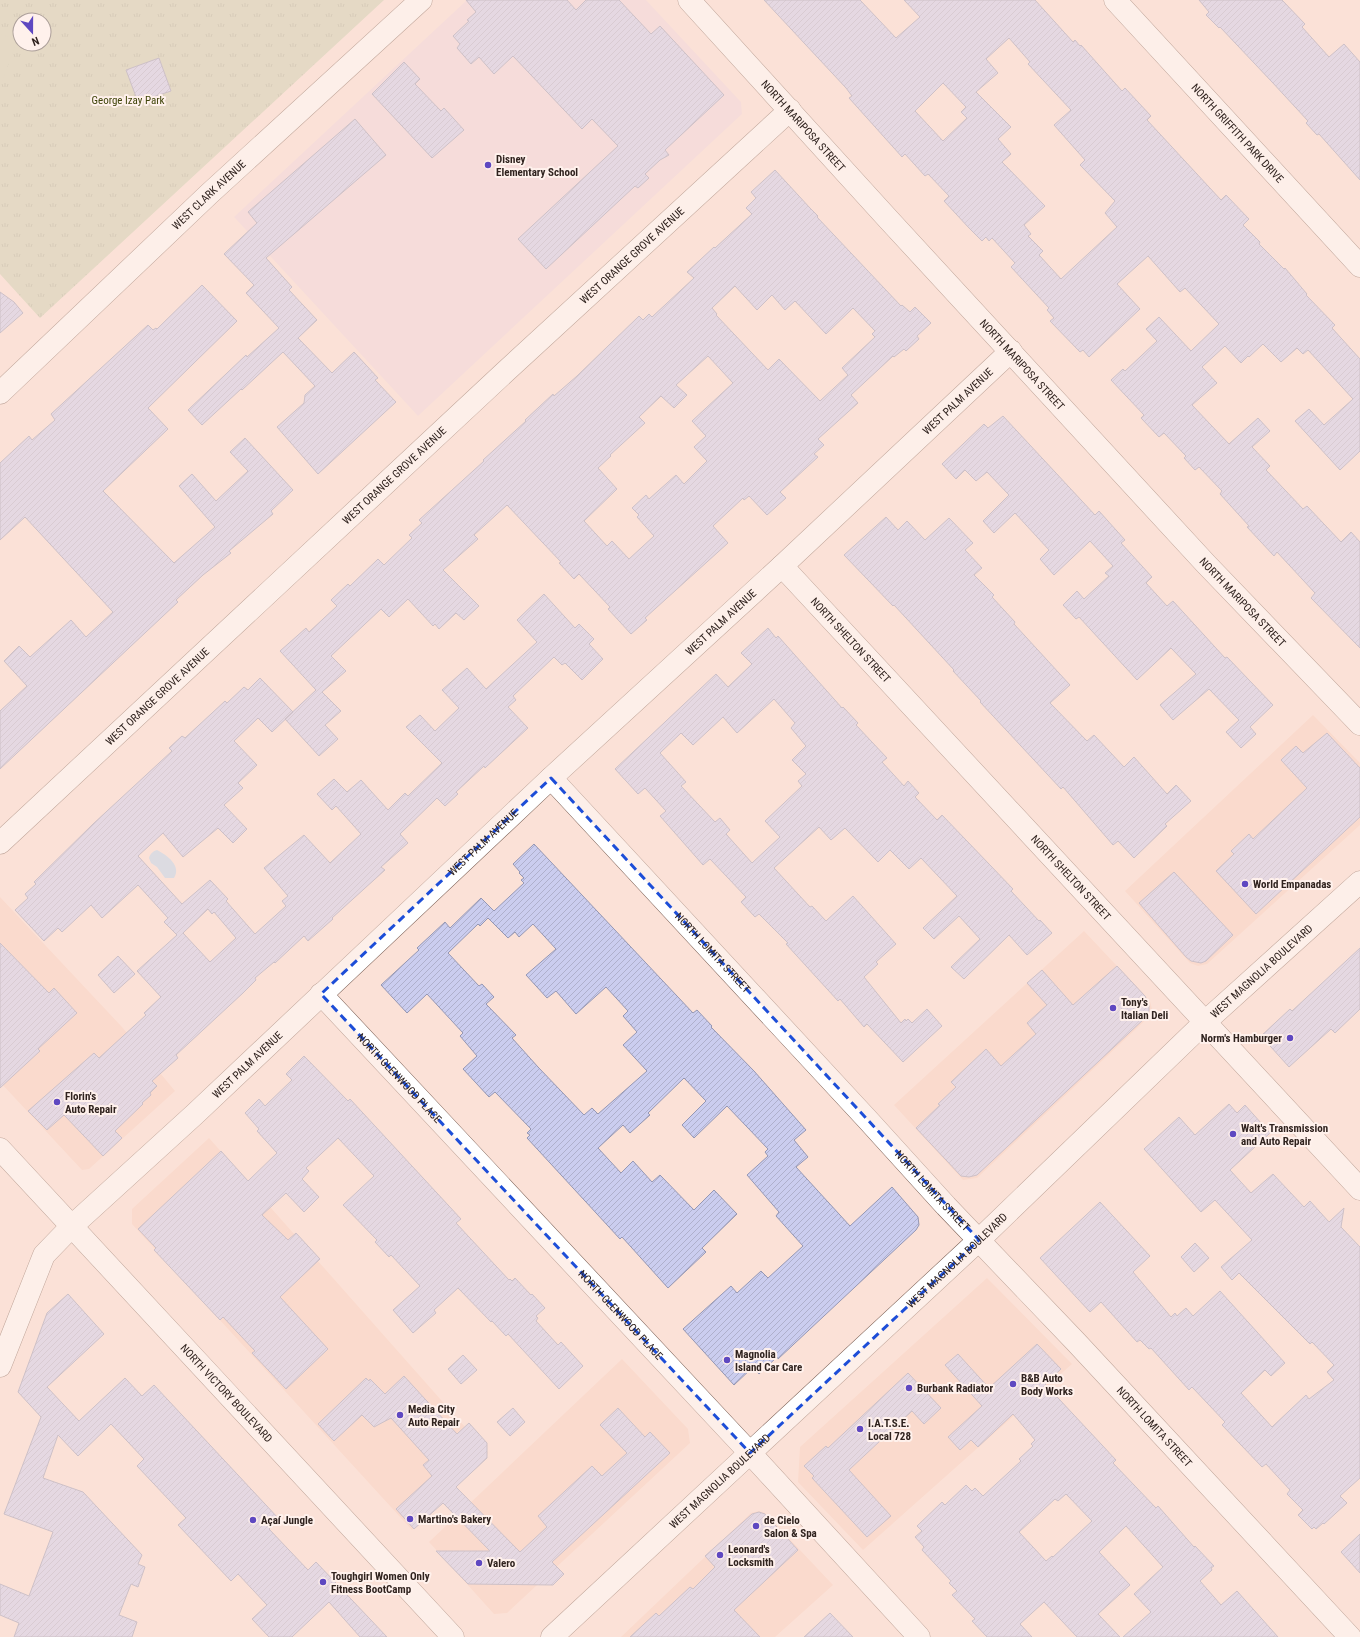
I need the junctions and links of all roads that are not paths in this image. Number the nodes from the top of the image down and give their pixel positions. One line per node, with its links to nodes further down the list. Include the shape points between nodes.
1 (421, 0): 7 (street, WEST CLARK AVENUE, via 209,194)
2 (689, 0): 4 (street, NORTH MARIPOSA STREET)
3 (1115, 0): 5 (street, NORTH GRIFFITH PARK DRIVE)
4 (790, 110): 6 (street, NORTH MARIPOSA STREET); 11 (street, WEST ORANGE GROVE AVENUE, via 482,393)
5 (1360, 266)
6 (1011, 351): 8 (street, WEST PALM AVENUE); 9 (street, NORTH MARIPOSA STREET, via 1206,564)
7 (0, 393)
8 (782, 566): 10 (street, WEST PALM AVENUE); 14 (street, NORTH SHELTON STREET)
9 (1360, 724)
10 (551, 778): 13 (street, WEST PALM AVENUE); 18 (street, NORTH LOMITA STREET)
11 (0, 843)
12 (1360, 882): 14 (street, WEST MAGNOLIA BOULEVARD)
13 (321, 994): 17 (street, WEST PALM AVENUE); 20 (street, NORTH GLENWOOD PLACE)
14 (1206, 1022): 16 (street, NORTH SHELTON STREET); 18 (street, WEST MAGNOLIA BOULEVARD)
15 (0, 1149): 17 (street, NORTH VICTORY BOULEVARD)
16 (1360, 1189)
17 (72, 1226): 19 (street, WEST PALM AVENUE, via 44,1255); 21 (street, NORTH VICTORY BOULEVARD)
18 (979, 1240): 20 (street, WEST MAGNOLIA BOULEVARD); 24 (street, NORTH LOMITA STREET)
19 (0, 1366)
20 (750, 1453): 22 (street, WEST MAGNOLIA BOULEVARD); 23 (street, NORTH GLENWOOD PLACE)
21 (453, 1637)
22 (552, 1637)
23 (920, 1637)
24 (1350, 1637)

